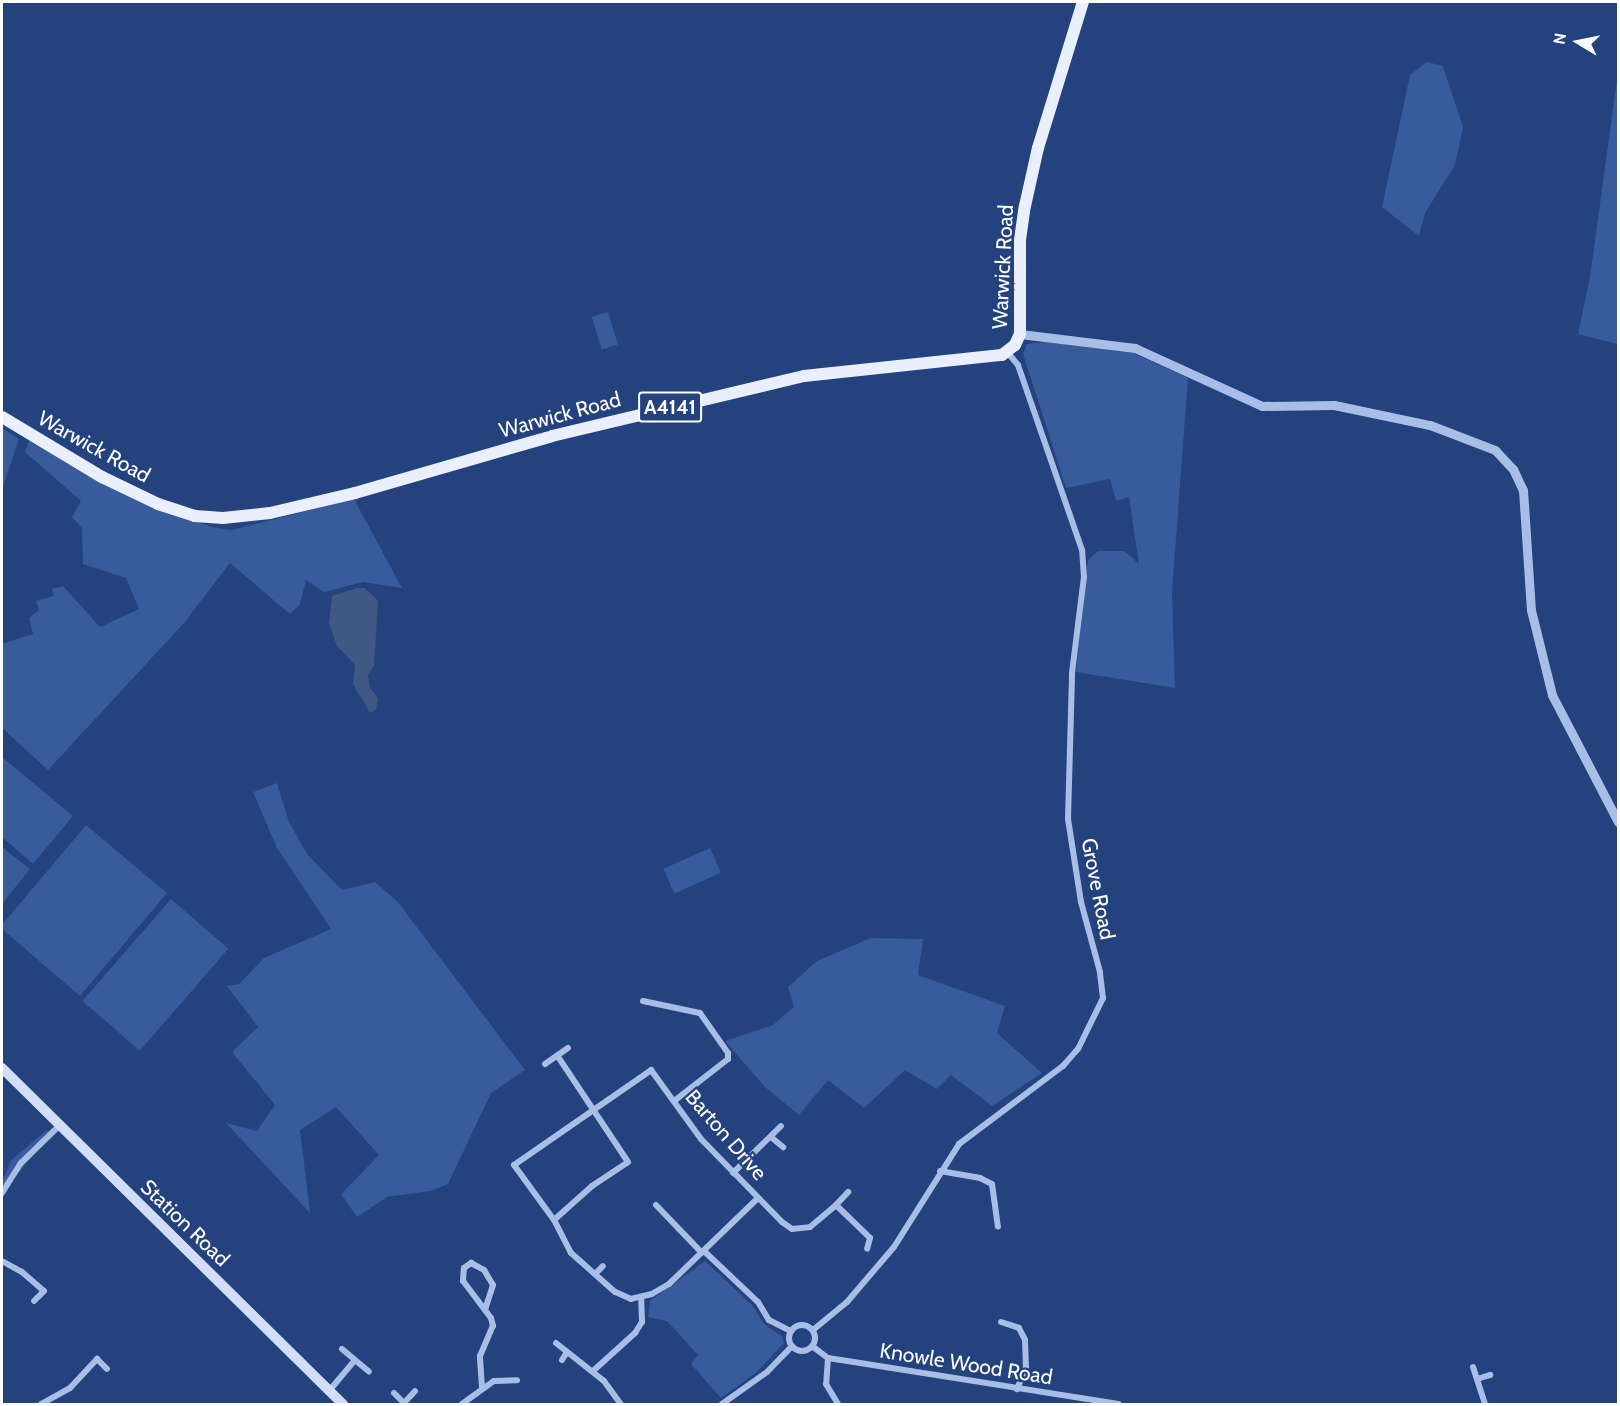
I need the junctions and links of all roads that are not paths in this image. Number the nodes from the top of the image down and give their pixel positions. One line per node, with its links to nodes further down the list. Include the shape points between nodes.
1 (1083, 2): 2 (main road, Warwick Road, via 1024,206)
2 (1020, 334): 3 (main road, Warwick Road); 5 (street, via 1135,348 1262,406 1344,407 1430,425 1465,436 1499,454 1513,469 1525,501 1531,609 1552,695)
3 (1007, 352): 4 (main road, Warwick Road / A4141, via 988,359 804,376 552,436 355,493 270,513 223,518 195,516 143,498); 17 (street, Grove Road, via 1018,365 1082,550 1084,577 1072,673 1068,819 1081,902 1101,972 1103,998 1089,1032 1063,1066 977,1127)
4 (2, 417)
5 (1618, 822)
6 (643, 1001): 11 (street, via 700,1013 728,1053 728,1059)
7 (568, 1048): 8 (street)
8 (557, 1055): 9 (street); 12 (street, via 590,1099)
9 (545, 1064)
10 (2, 1068): 13 (main road, Station Road)
11 (674, 1101): 12 (street, Barton Drive, via 651,1071); 18 (street, Barton Drive, via 701,1139)
12 (594, 1111): 24 (street, via 628,1162 592,1186); 24 (street, via 514,1165)
13 (61, 1124): 20 (street, via 21,1163); 56 (main road, Station Road)
14 (781, 1126): 15 (street)
15 (771, 1137): 16 (street); 18 (street)
16 (783, 1148)
17 (940, 1171): 25 (street, via 992,1184); 37 (street, Grove Road, via 894,1247 847,1302)
18 (733, 1173): 21 (street, Barton Drive)
19 (848, 1192): 22 (street, Barton Drive)
20 (2, 1193)
21 (758, 1198): 22 (street, Barton Drive, via 782,1222 801,1230 816,1224); 29 (street)
22 (836, 1204): 27 (street)
23 (656, 1205): 29 (street)
24 (554, 1220): 32 (street, via 564,1244)
25 (998, 1227)
26 (878, 1234): 27 (street)
27 (870, 1238): 28 (street)
28 (867, 1249)
29 (703, 1252): 33 (street, via 669,1284); 38 (street, via 758,1302 769,1320)
30 (2, 1261): 34 (street, via 44,1291)
31 (603, 1266): 32 (street)
32 (595, 1274): 33 (street, via 621,1297)
33 (641, 1298): 49 (street, via 642,1322 635,1333)
34 (34, 1300)
35 (485, 1310): 35 (street, via 462,1281 464,1268 471,1263 484,1270 493,1285); 54 (street, via 493,1326 480,1356)
36 (1001, 1322): 55 (street, via 1019,1328 1025,1340 1026,1367)
37 (813, 1330): 38 (street, via 802,1326); 41 (street)
38 (791, 1331): 40 (street)
39 (556, 1343): 43 (street)
40 (792, 1346): 41 (street, via 803,1351); 65 (street, via 767,1372)
41 (812, 1346): 44 (street, Knowle Wood Road)
42 (342, 1349): 45 (street)
43 (567, 1352): 46 (street); 49 (street)
44 (828, 1358): 55 (street, Knowle Wood Road); 66 (street, via 826,1384)
45 (355, 1360): 50 (street); 56 (street)
46 (562, 1360)
47 (1473, 1367): 52 (street)
48 (107, 1368): 60 (street, via 97,1359 70,1388)
49 (593, 1371): 64 (street)
50 (369, 1372)
51 (1490, 1375): 52 (street)
52 (1477, 1379): 68 (street)
53 (517, 1380): 54 (street, via 494,1381)
54 (482, 1387): 63 (street)
55 (1017, 1389): 59 (street, Knowle Wood Road)
56 (329, 1391): 61 (main road, Station Road)
57 (415, 1391): 62 (street)
58 (394, 1393): 62 (street)
59 (1079, 1401): 67 (street, Knowle Wood Road)
60 (41, 1404)
61 (343, 1404)
62 (404, 1404)
63 (462, 1404)
64 (621, 1404)
65 (722, 1404)
66 (838, 1404)
67 (1119, 1404)
68 (1485, 1404)

